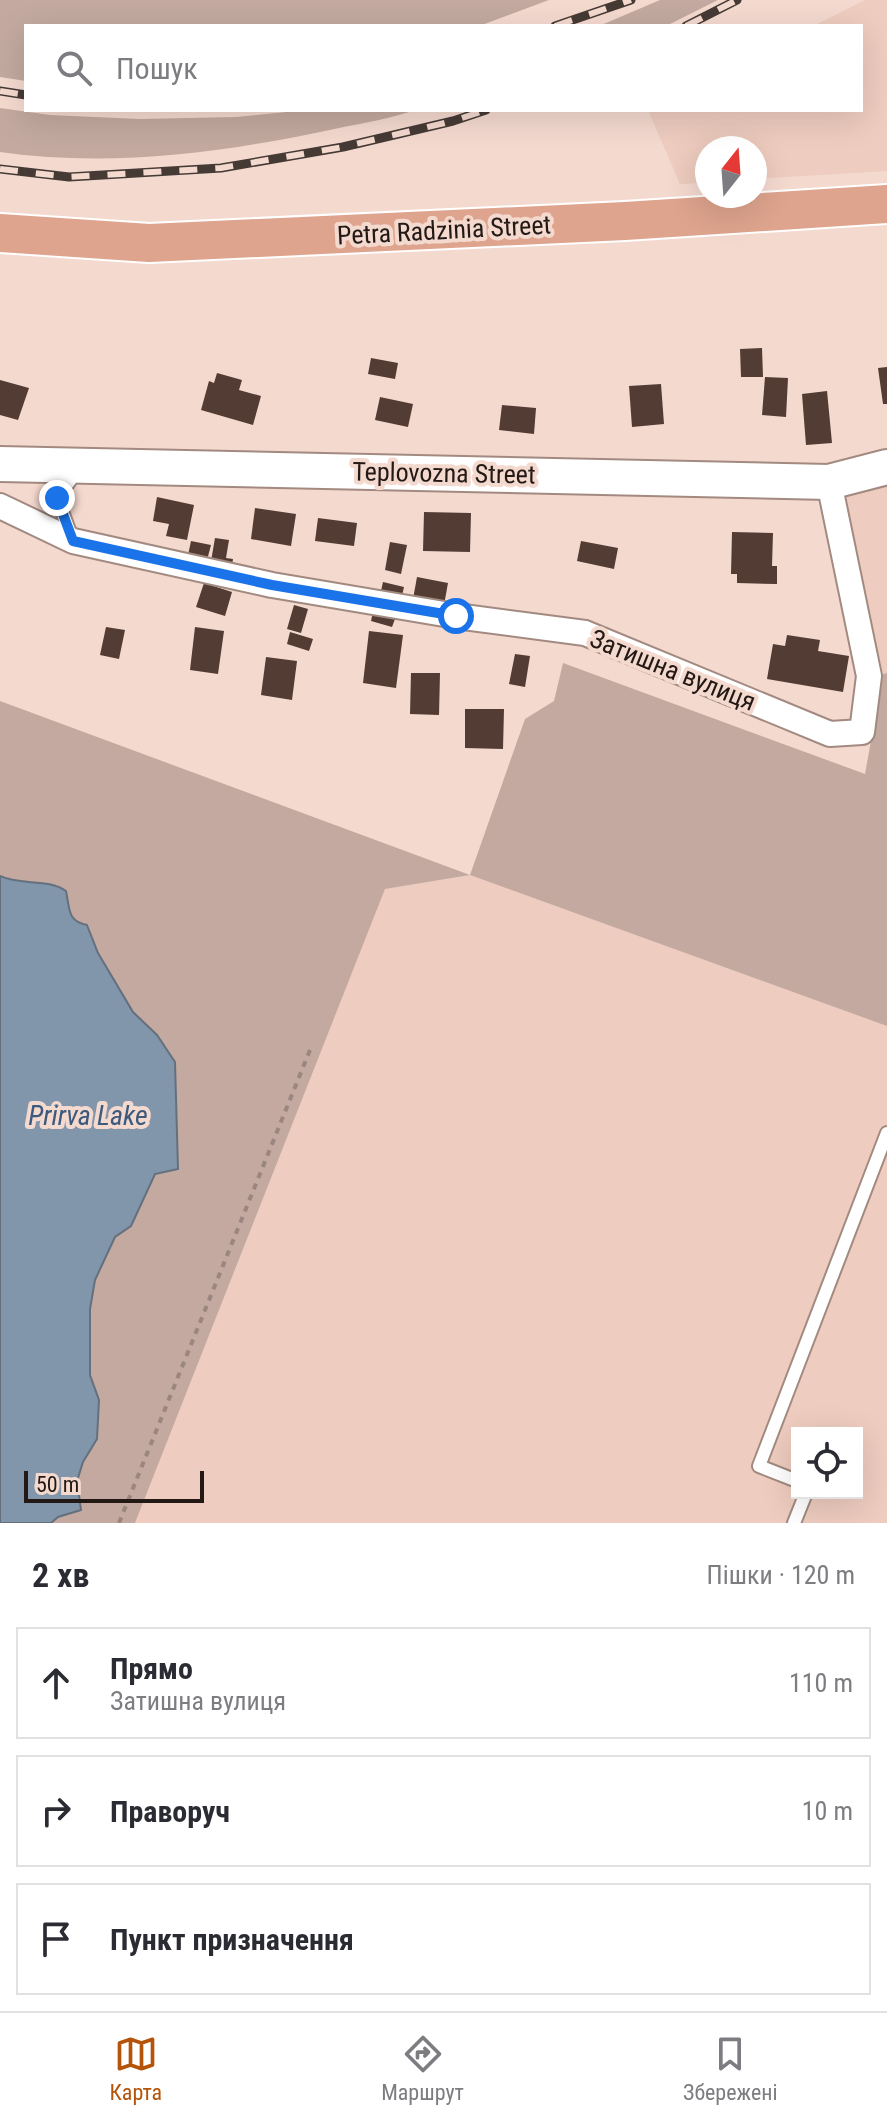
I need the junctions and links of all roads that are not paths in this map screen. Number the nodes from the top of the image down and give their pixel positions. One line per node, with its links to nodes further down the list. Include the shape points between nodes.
1 (887, 204): 2 (main road, Petra Radzinia Street, via 149,243)
2 (0, 233)
3 (0, 464): 4 (street, Teplovozna Street)
4 (81, 465): 6 (street, Teplovozna Street); 8 (lane, via 57,498)
5 (887, 467): 6 (street, Teplovozna Street)
6 (829, 482): 8 (street, Затишна вулиця, via 869,676 862,732 830,734 585,633 272,585)
7 (0, 506): 8 (street, Затишна вулиця)
8 (73, 541)
9 (887, 1133): 10 (lane, via 759,1466)
10 (791, 1479)
11 (804, 1499): 12 (lane)
12 (794, 1523)

